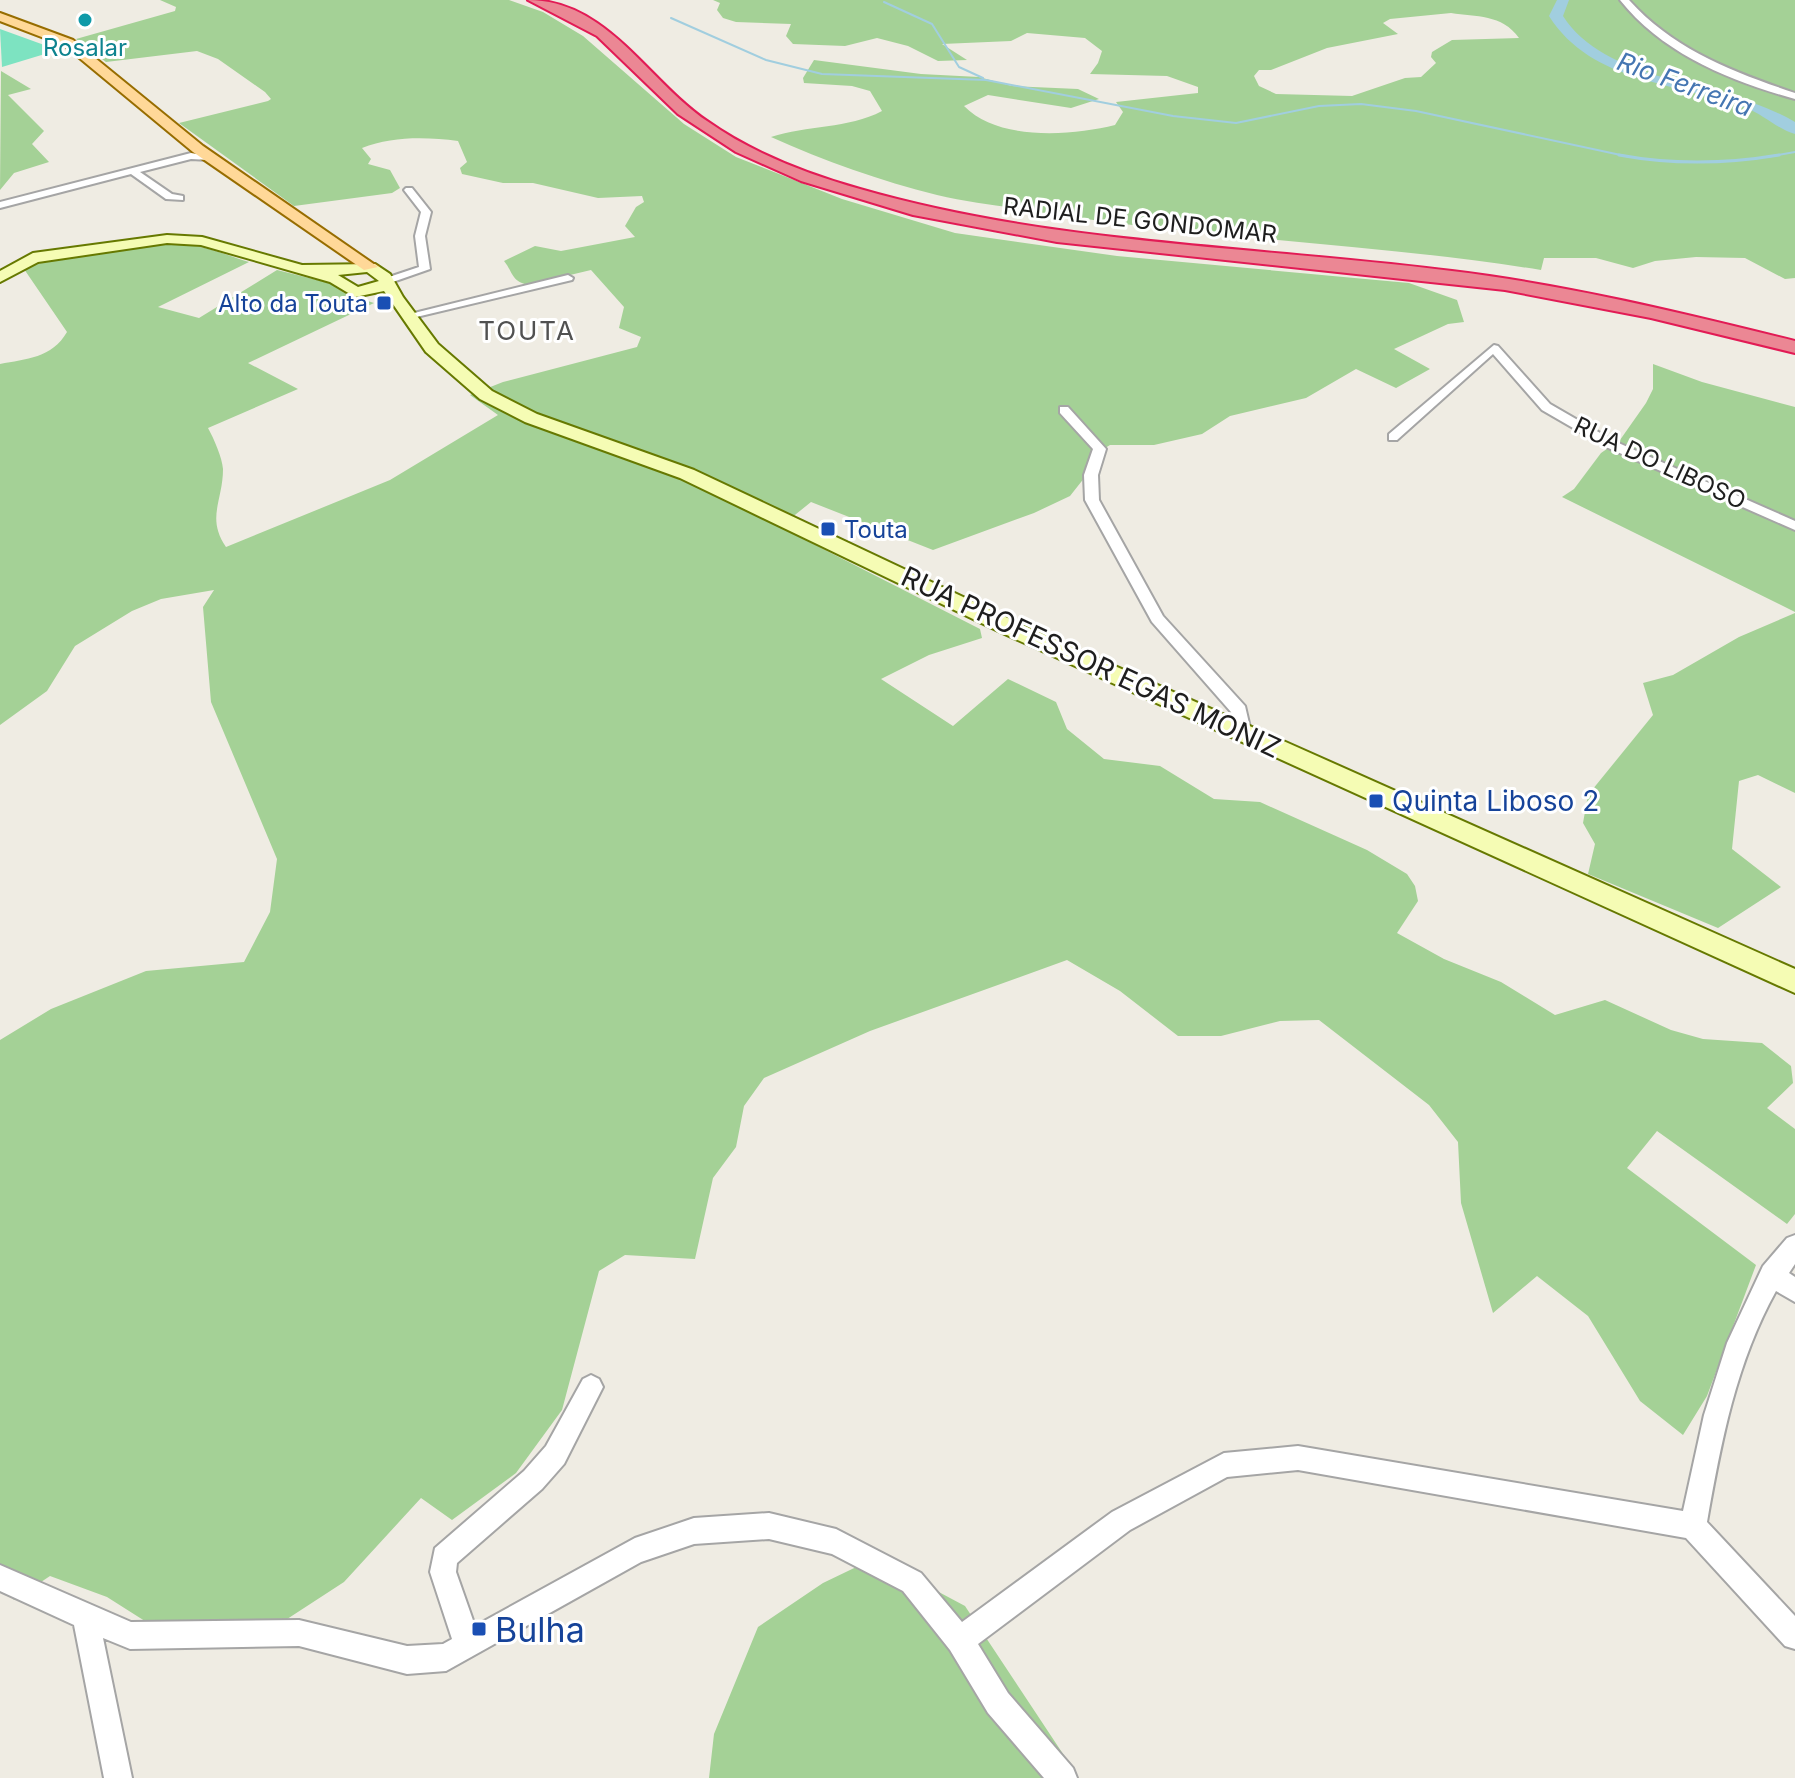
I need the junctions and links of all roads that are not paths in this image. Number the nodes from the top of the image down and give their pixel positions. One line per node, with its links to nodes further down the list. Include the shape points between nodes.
1 (534, 0): 19 (highway, RADIAL DE GONDOMAR, via 600,31 677,106 714,133 784,168 880,201 1082,242 1410,272 1535,289)
2 (555, 0): 18 (highway, RADIAL DE GONDOMAR, via 614,28 694,103 745,139 821,173 905,198 1086,232 1484,272)
3 (1624, 0): 5 (street, via 1638,17 1700,60)
4 (0, 17): 6 (main road, via 69,43)
5 (1795, 96)
6 (203, 154): 7 (street); 12 (main road)
7 (133, 171): 9 (street, via 169,197); 10 (street)
8 (409, 190): 15 (street, via 426,212 420,236 425,269)
9 (180, 198)
10 (0, 205)
11 (370, 267): 12 (main road); 15 (main road, RUA PROFESSOR EGAS MONIZ)
12 (343, 268): 13 (main road, via 295,269 202,241 167,239 33,258); 16 (main road, RUA PROFESSOR EGAS MONIZ, via 351,291)
13 (0, 277)
14 (568, 278): 17 (street)
15 (387, 283): 16 (main road); 17 (main road, RUA PROFESSOR EGAS MONIZ)
16 (368, 291): 17 (main road, RUA PROFESSOR EGAS MONIZ)
17 (408, 316): 23 (main road, RUA PROFESSOR EGAS MONIZ, via 432,348 486,395 531,418 687,474)
18 (1795, 335)
19 (1795, 347)
20 (1064, 410): 23 (street, via 1100,449 1091,475 1092,500 1157,619 1239,710)
21 (1393, 437): 22 (street, RUA DO LIBOSO, via 1494,348 1546,407 1610,444)
22 (1795, 526)
23 (1243, 732): 24 (main road, RUA PROFESSOR EGAS MONIZ)
24 (1795, 981)
25 (1795, 1246): 26 (street)
26 (1771, 1274): 27 (street); 29 (street, via 1745,1324 1706,1459)
27 (1795, 1291)
28 (591, 1387): 34 (street, via 555,1455 444,1557 443,1572)
29 (1693, 1526): 32 (street); 33 (street, via 1298,1458 1224,1465 1121,1521)
30 (0, 1578): 31 (street)
31 (85, 1614): 34 (street, via 130,1636 299,1633 407,1660 446,1657); 35 (street)
32 (1795, 1636)
33 (960, 1640): 34 (street, via 912,1582 836,1542 769,1526 694,1531 635,1551); 36 (street, via 998,1703)
34 (468, 1646)
35 (118, 1778)
36 (1063, 1778)

